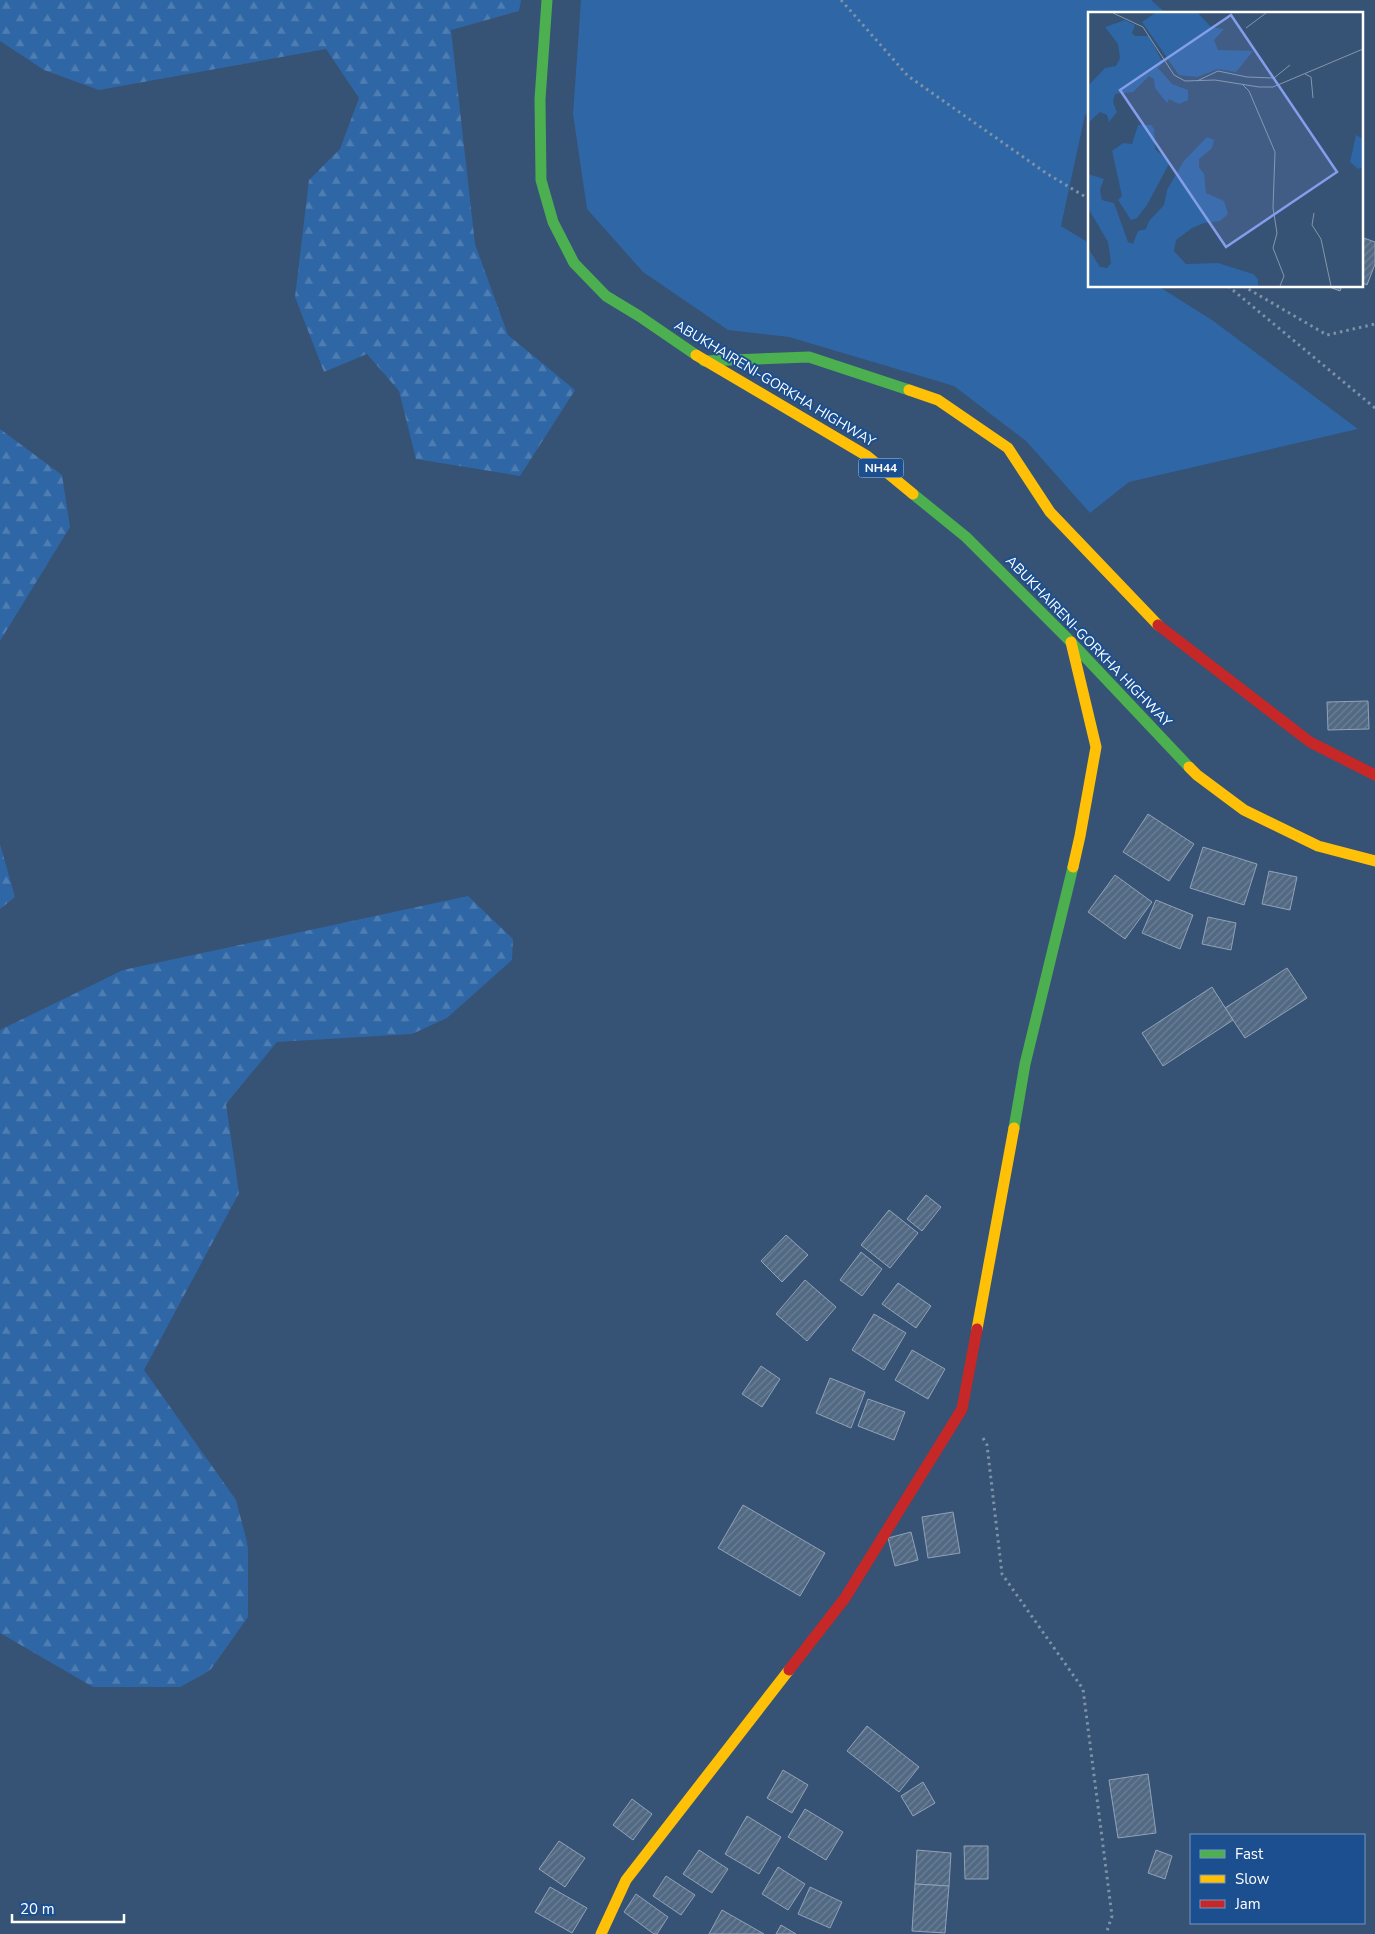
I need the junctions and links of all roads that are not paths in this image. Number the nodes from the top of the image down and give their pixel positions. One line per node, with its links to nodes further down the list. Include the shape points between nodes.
1 (547, 0): 2 (street, ABUKHAIRENI-GORKHA HIGHWAY / NH44, via 540,99 541,180 553,222 574,263 606,296)
2 (704, 361): 3 (street, ABUKHAIRENI-GORKHA HIGHWAY / NH44, via 867,456 966,537); 4 (street, via 809,357 938,400 1008,448 1050,512 1153,621 1310,742)
3 (1071, 642): 5 (street, ABUKHAIRENI-GORKHA HIGHWAY / NH44, via 1197,775 1244,810 1318,846); 6 (street, via 1096,747 1080,836 1025,1064 962,1409 845,1598 626,1880)
4 (1375, 775)
5 (1375, 861)
6 (601, 1934)

